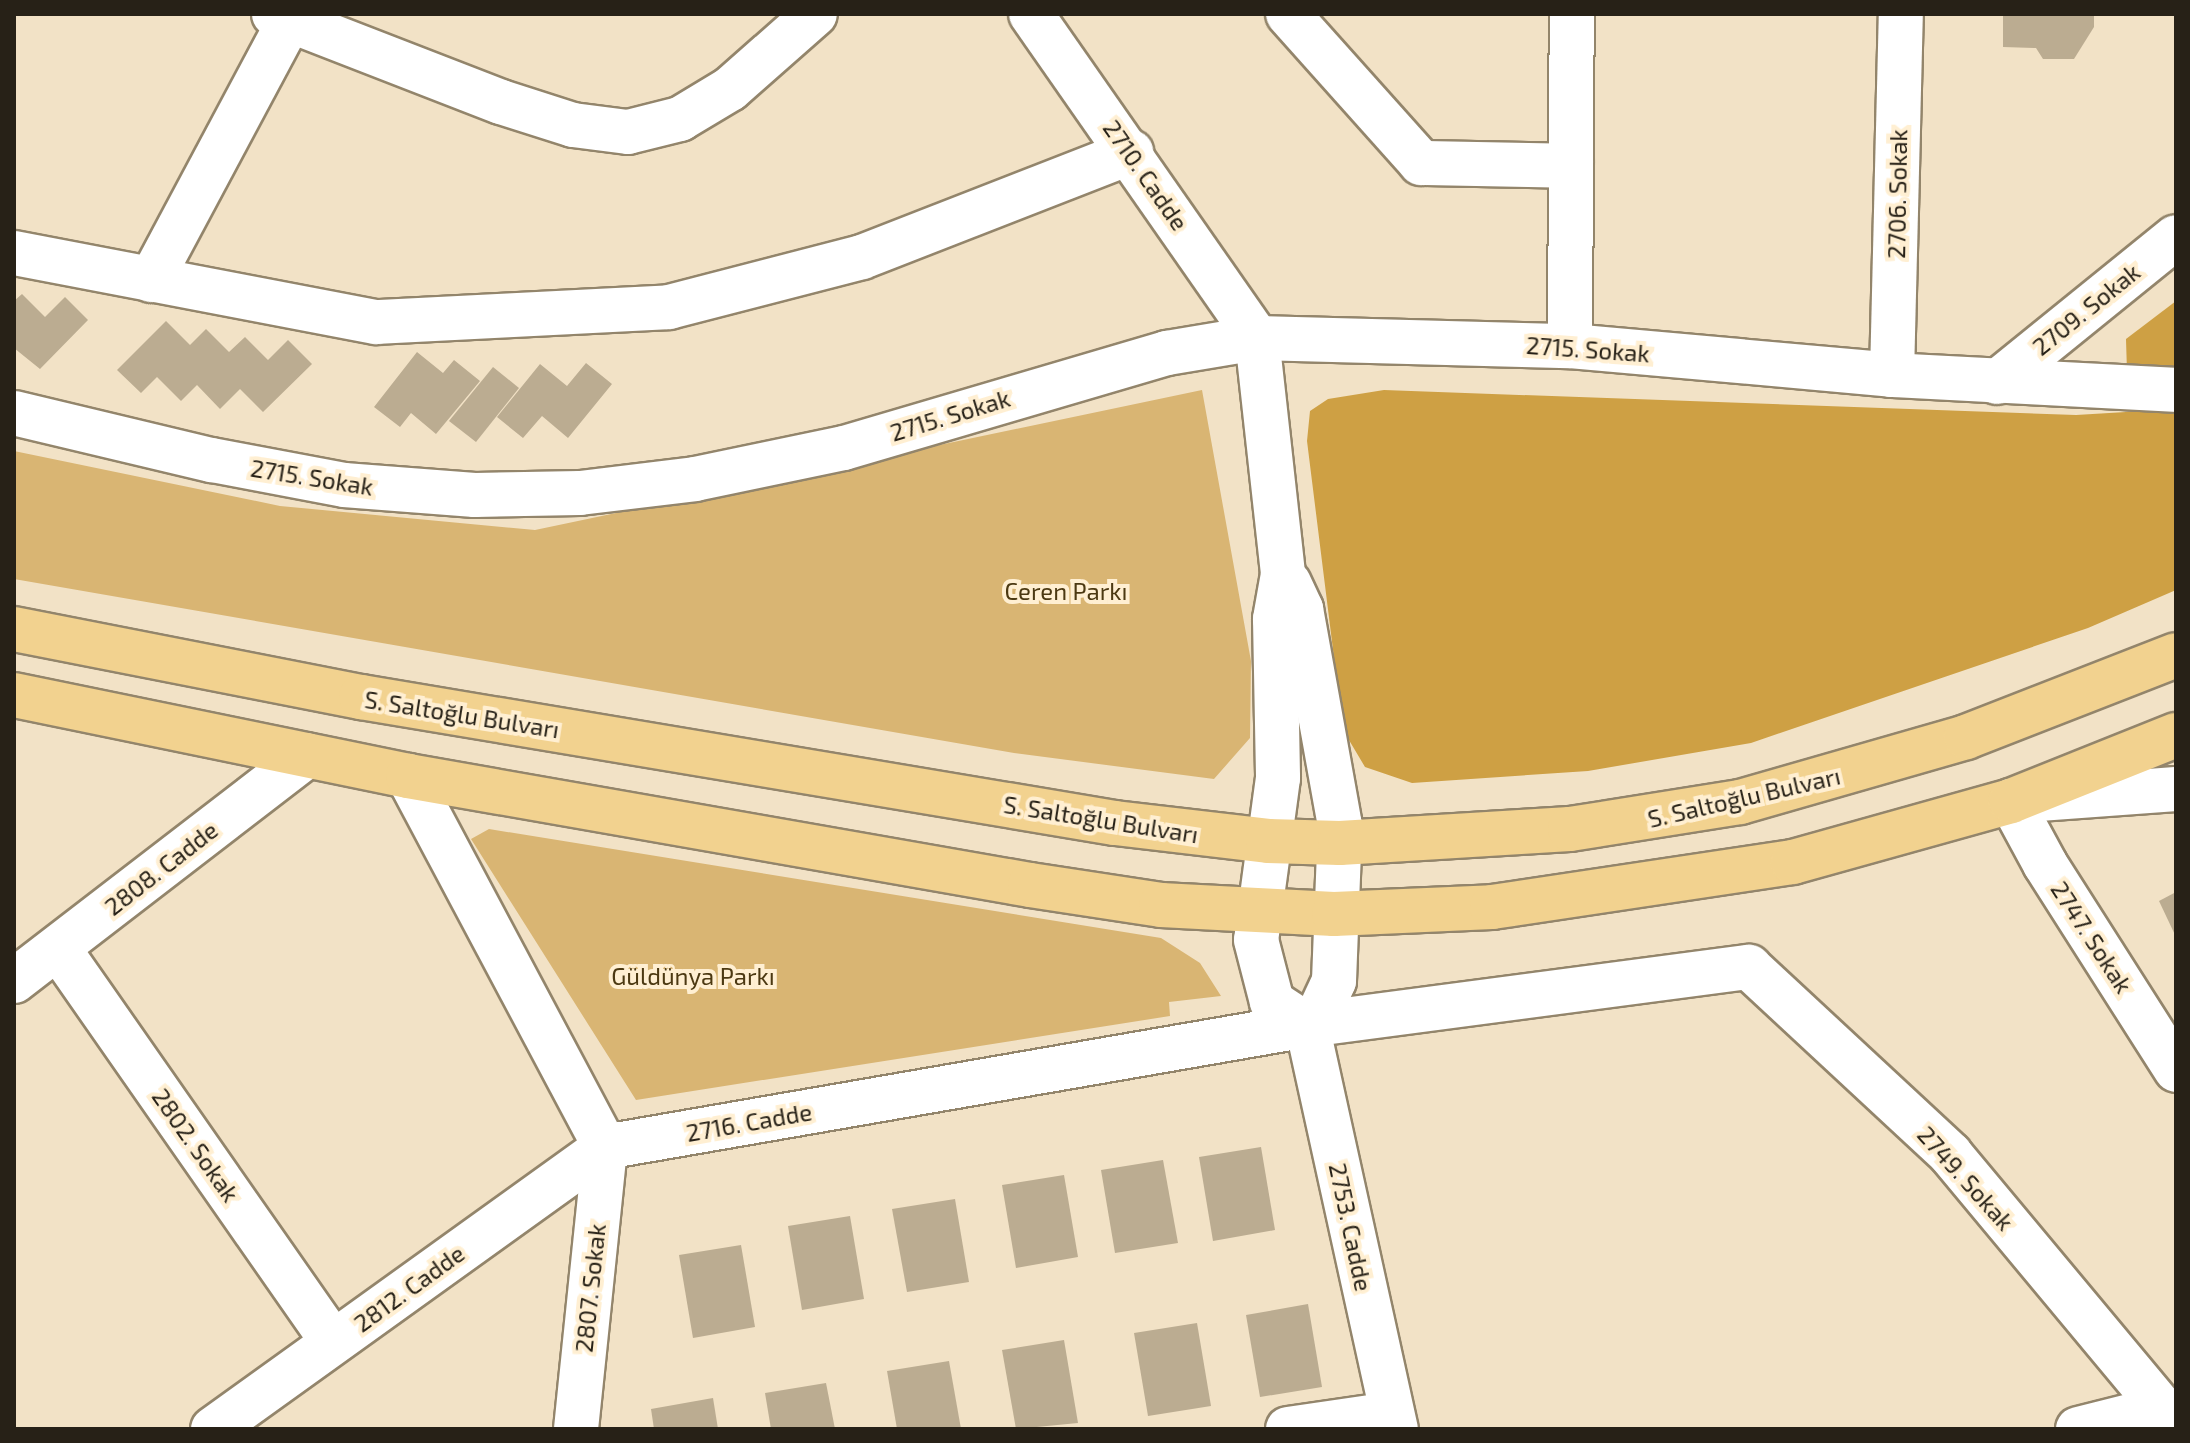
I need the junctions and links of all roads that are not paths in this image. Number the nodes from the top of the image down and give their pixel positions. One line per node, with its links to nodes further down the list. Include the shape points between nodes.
1 (815, 14): 6 (street, via 730,89 680,119 628,132 573,125 501,102)
2 (1031, 14): 7 (street, 2710. Cadde)
3 (1288, 14): 8 (street, via 1421,163)
4 (1572, 14): 8 (street)
5 (1901, 14): 14 (street, 2706. Sokak)
6 (282, 17): 11 (street)
7 (1131, 152): 11 (street, via 862,257 669,307 377,322); 12 (street, 2710. Cadde)
8 (1571, 166): 13 (street)
9 (2176, 237): 15 (street, 2709. Sokak)
10 (14, 253): 11 (street)
11 (151, 280)
12 (1257, 338): 13 (street, 2715. Sokak); 17 (street, 2715. Sokak, via 1167,353 844,448 695,479 580,493 475,495 344,485); 18 (street)
13 (1570, 346): 14 (street, 2715. Sokak)
14 (1892, 375): 15 (street, 2715. Sokak)
15 (1997, 382): 16 (street, 2715. Sokak)
16 (2176, 390)
17 (14, 413)
18 (1283, 574): 27 (street, via 1275,619 1278,778); 28 (street, via 1301,609 1338,802)
19 (14, 629): 27 (main road, S. Saltoğlu Bulvarı, via 361,697 1100,820)
20 (2176, 655): 28 (main road, S. Saltoğlu Bulvarı, via 1966,737 1740,802 1570,829)
21 (14, 695): 23 (main road)
22 (2176, 735): 26 (main road)
23 (307, 755): 24 (main road); 31 (street, 2808. Cadde)
24 (408, 776): 29 (main road, via 1030,885 1161,905); 36 (street)
25 (2176, 789): 26 (street)
26 (2011, 801): 30 (main road, via 1861,847 1719,877 1492,907); 35 (street, 2747. Sokak)
27 (1268, 841): 28 (main road, S. Saltoğlu Bulvarı); 29 (street)
28 (1340, 843): 30 (street)
29 (1256, 911): 30 (main road); 34 (street, via 1272,1002)
30 (1334, 914): 34 (street, via 1332,994)
31 (58, 948): 33 (street, 2808. Cadde); 37 (street, 2802. Sokak)
32 (1749, 967): 34 (street, 2716. Cadde); 38 (street, 2749. Sokak, via 1950,1154)
33 (14, 981)
34 (1307, 1025): 36 (street, 2716. Cadde); 39 (street, 2753. Cadde)
35 (2176, 1070)
36 (605, 1147): 37 (street, 2812. Cadde); 41 (street, 2807. Sokak)
37 (333, 1342): 40 (street, 2812. Cadde)
38 (2164, 1419): 43 (street)
39 (1394, 1421): 42 (street)
40 (213, 1429)
41 (576, 1429)
42 (1288, 1429)
43 (2078, 1429)

